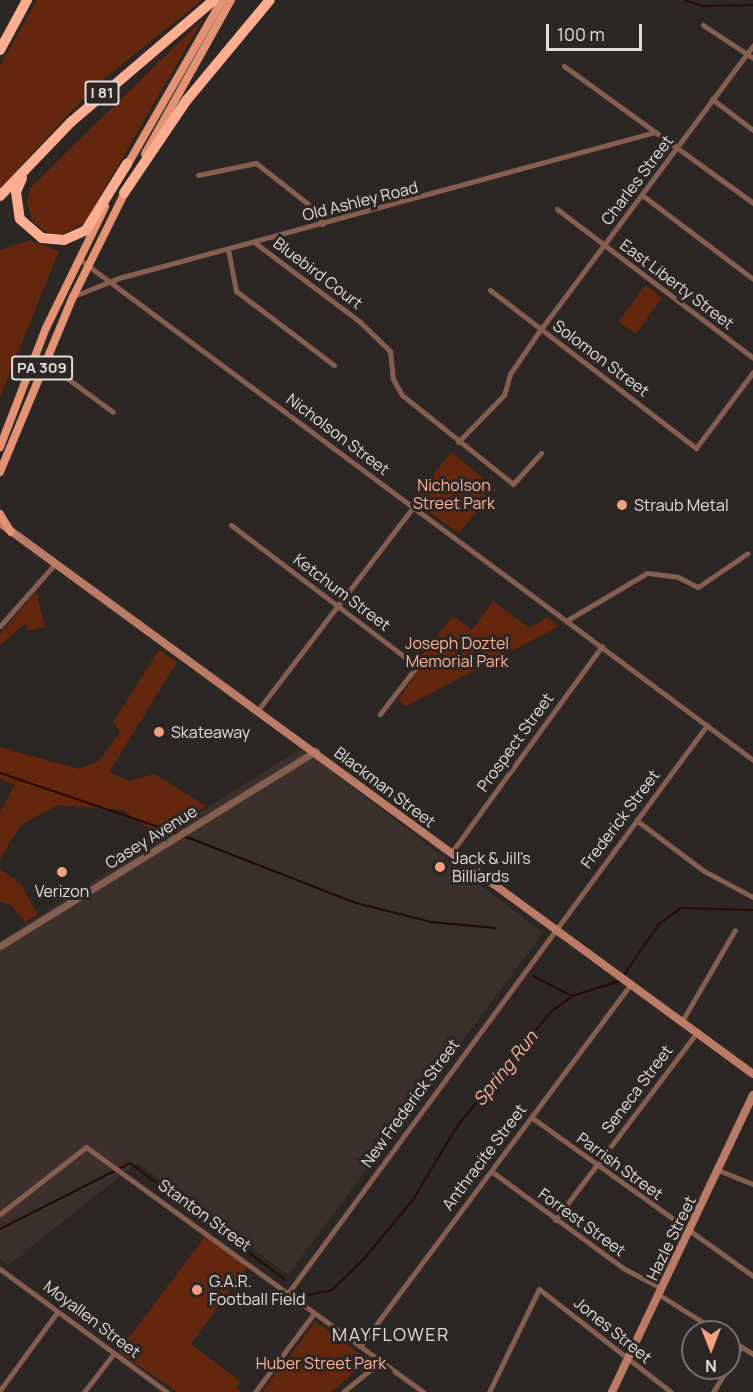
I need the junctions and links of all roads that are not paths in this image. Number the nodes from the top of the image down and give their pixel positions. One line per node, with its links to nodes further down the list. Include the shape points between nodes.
1 (27, 0): 7 (highway)
2 (231, 0): 18 (main road, PA 309)
3 (270, 0): 18 (highway, via 186,101)
4 (218, 2): 15 (highway, I 81, via 115,81); 16 (main road)
5 (703, 25): 8 (street)
6 (753, 46): 8 (street, Charles Street)
7 (0, 50)
8 (747, 54): 9 (street); 11 (street, Charles Street)
9 (753, 58)
10 (564, 66): 13 (street)
11 (712, 99): 12 (street); 14 (street, Charles Street)
12 (753, 130)
13 (655, 132): 14 (street); 23 (street, Old Ashley Road)
14 (679, 147): 19 (street, Charles Street); 21 (street)
15 (37, 158): 16 (highway, via 18,186 17,213 35,234 56,241 86,230); 20 (highway, I 81)
16 (127, 164): 27 (main road)
17 (198, 175): 23 (street, via 256,163 317,211)
18 (124, 193): 28 (main road, PA 309)
19 (642, 195): 25 (street, Charles Street); 29 (street)
20 (0, 196)
21 (753, 203)
22 (557, 209): 25 (street, East Liberty Street)
23 (322, 224): 24 (street, Old Ashley Road)
24 (254, 242): 26 (street, Old Ashley Road); 39 (street, Bluebird Court, via 330,295 390,351 393,379 402,395)
25 (605, 246): 33 (street, Charles Street); 34 (street, East Liberty Street)
26 (228, 249): 30 (street, Old Ashley Road); 36 (street, via 236,291)
27 (79, 259): 28 (street, Nicholson Street); 40 (main road)
28 (88, 265): 30 (street, Nicholson Street); 32 (main road, PA 309)
29 (753, 279)
30 (111, 281): 32 (street, Old Ashley Road); 43 (street, Nicholson Street)
31 (490, 290): 33 (street, Solomon Street)
32 (73, 297): 35 (main road, PA 309)
33 (541, 330): 37 (street, Solomon Street, via 696,448); 39 (street, Charles Street, via 510,374 504,395)
34 (753, 358)
35 (45, 362): 38 (street); 42 (main road, PA 309)
36 (334, 365)
37 (753, 372)
38 (113, 412)
39 (458, 442): 41 (street, via 513,484)
40 (0, 447)
41 (541, 453)
42 (0, 472)
43 (413, 507): 51 (street); 52 (street, Nicholson Street)
44 (0, 514): 48 (main road)
45 (0, 523): 48 (main road, Blackman Street)
46 (231, 525): 51 (street, Ketchum Street)
47 (0, 530): 48 (main road)
48 (11, 532): 50 (main road, Blackman Street)
49 (748, 553): 52 (street, via 698,587 678,577 647,573)
50 (54, 565): 53 (street); 55 (main road, Blackman Street)
51 (337, 606): 55 (street); 56 (street, Ketchum Street, via 417,666)
52 (566, 621): 54 (street, Nicholson Street)
53 (0, 626)
54 (602, 646): 57 (street, Nicholson Street); 61 (street, Prospect Street)
55 (258, 710): 58 (main road, Blackman Street)
56 (380, 714)
57 (707, 725): 59 (street, Nicholson Street); 60 (street, Frederick Street)
58 (316, 751): 61 (main road, Blackman Street); 65 (street, Casey Avenue)
59 (753, 760)
60 (636, 820): 62 (street, via 704,871); 63 (street, Frederick Street)
61 (451, 853): 63 (main road, Blackman Street)
62 (753, 897)
63 (555, 929): 66 (main road, Blackman Street); 82 (street, New Frederick Street)
64 (735, 930): 67 (street)
65 (0, 946)
66 (625, 980): 67 (main road, Blackman Street); 71 (street, Anthracite Street)
67 (681, 1021): 68 (main road, Blackman Street)
68 (697, 1032): 69 (main road, Blackman Street); 72 (street, Seneca Street)
69 (753, 1074)
70 (753, 1095): 73 (main road, Hazle Street)
71 (531, 1117): 72 (street, Parrish Street); 74 (street, Anthracite Street)
72 (596, 1165): 77 (street, Seneca Street); 78 (street, Parrish Street)
73 (718, 1170): 75 (street); 78 (main road, Hazle Street)
74 (490, 1171): 77 (street, Forrest Street); 86 (street, Anthracite Street)
75 (753, 1184)
76 (0, 1214): 82 (street, Stanton Street, via 86,1147)
77 (555, 1220): 81 (street, Forrest Street)
78 (690, 1229): 80 (street, Parrish Street); 81 (main road, Hazle Street)
79 (1, 1272): 83 (street, Moyallen Street)
80 (753, 1276)
81 (660, 1291): 85 (street, Forrest Street); 90 (main road, Hazle Street)
82 (288, 1293): 84 (street, Stanton Street)
83 (58, 1311): 88 (street, Moyallen Street); 92 (street)
84 (314, 1313): 86 (street, Stanton Street); 96 (street)
85 (701, 1320)
86 (360, 1346): 91 (street, Stanton Street)
87 (741, 1347): 89 (street)
88 (114, 1353): 94 (street); 95 (street, Moyallen Street)
89 (753, 1354)
90 (628, 1359): 98 (street, Jones Street, via 539,1289); 99 (main road, Hazle Street); 100 (street, Jones Street)
91 (381, 1362): 93 (street, Stanton Street); 97 (street)
92 (0, 1390)
93 (420, 1391)
94 (84, 1392)
95 (167, 1392)
96 (255, 1392)
97 (343, 1392)
98 (489, 1392)
99 (612, 1392)
100 (671, 1392)

